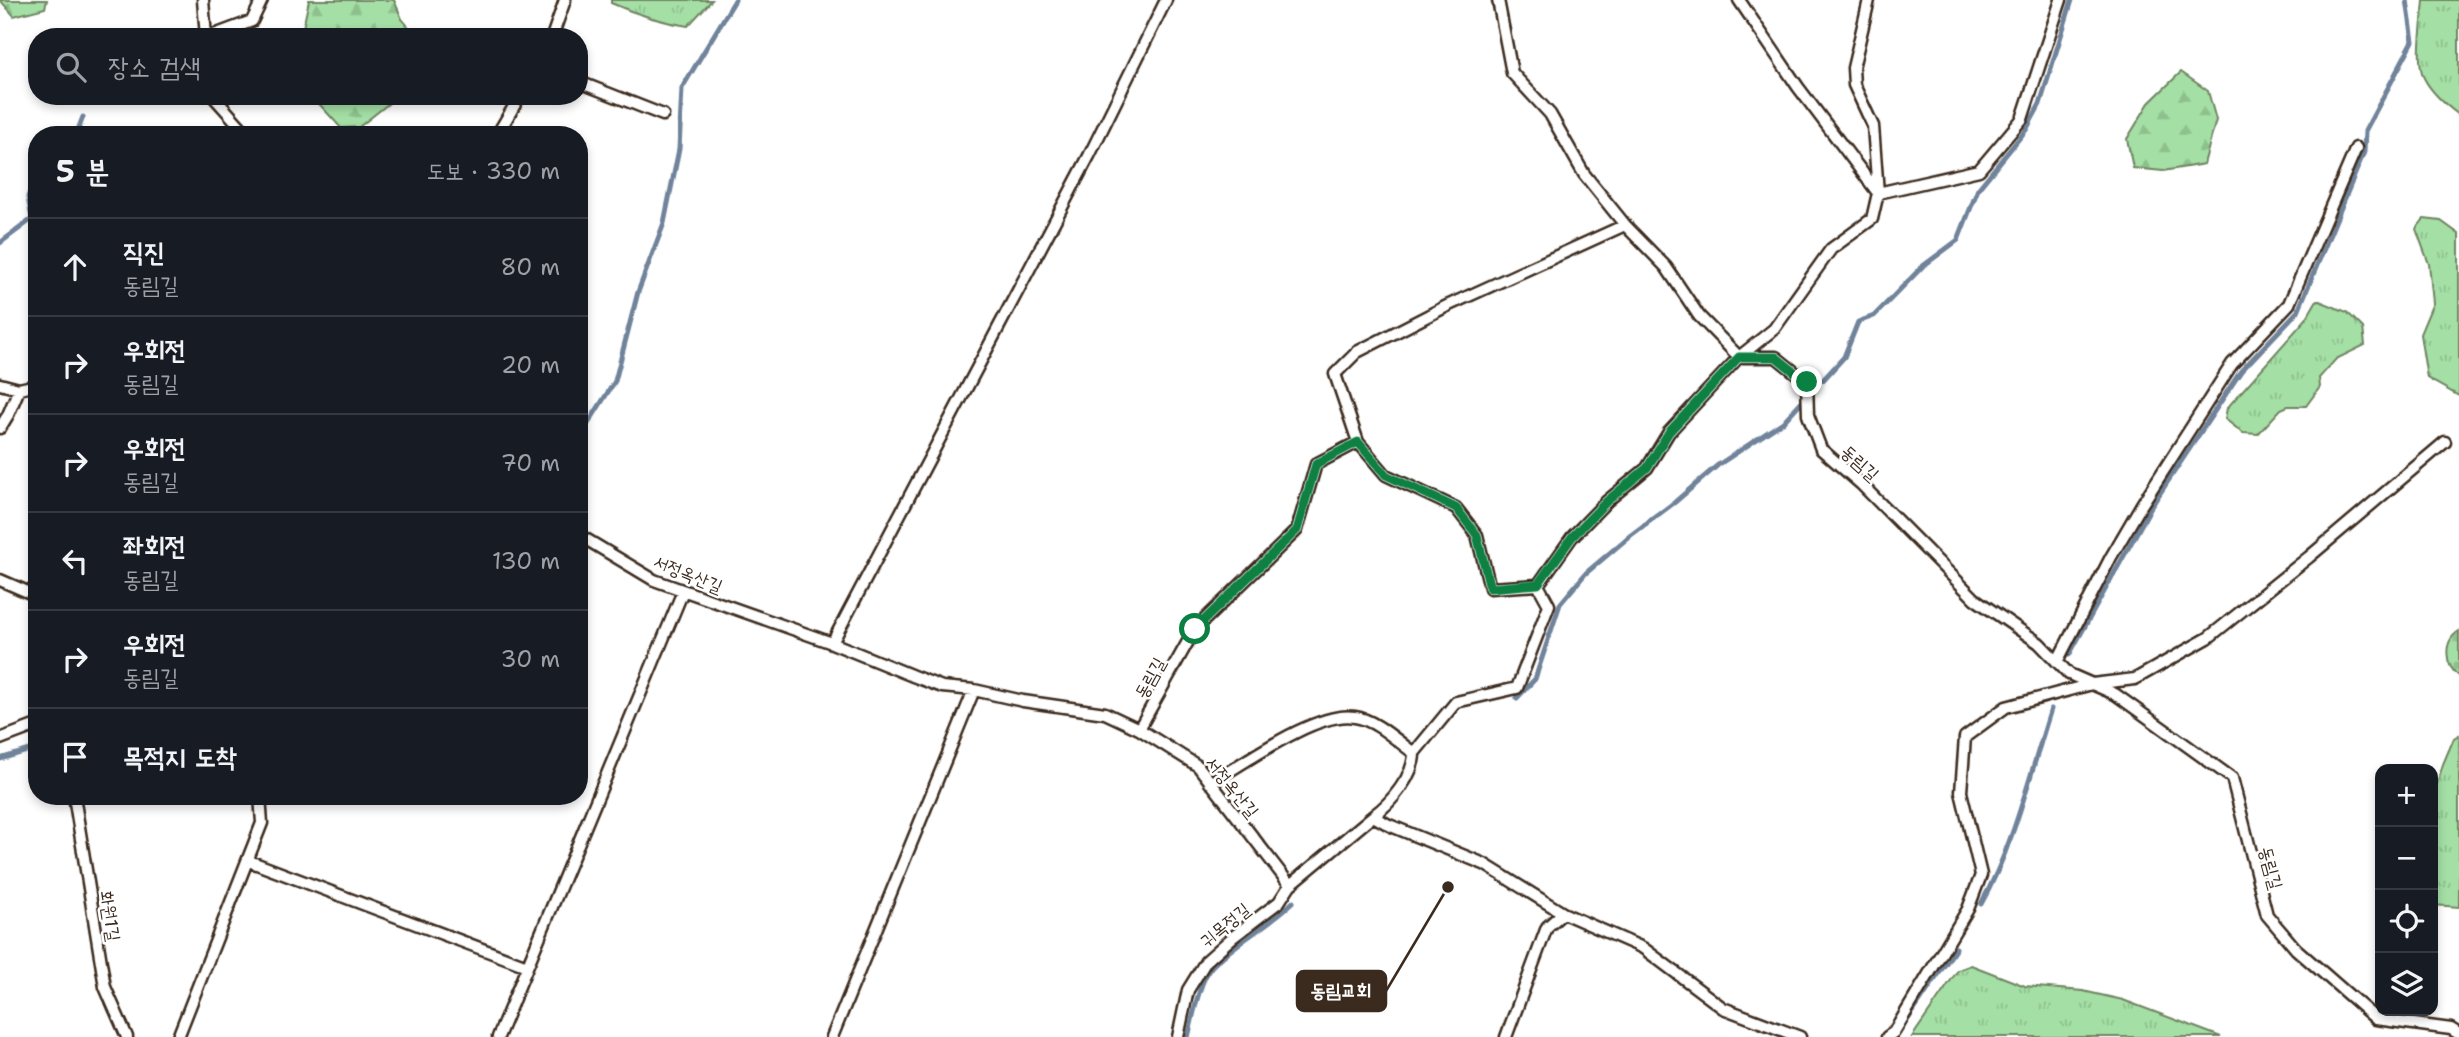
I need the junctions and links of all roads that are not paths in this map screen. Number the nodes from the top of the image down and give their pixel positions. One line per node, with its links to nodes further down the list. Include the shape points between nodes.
1 (204, 0): 9 (lane)
2 (262, 0): 10 (lane, via 252,21)
3 (565, 0): 11 (lane)
4 (1166, 0): 33 (lane, via 1089,156)
5 (1498, 0): 20 (lane, via 1512,73 1550,114 1584,174)
6 (1740, 0): 19 (lane)
7 (1868, 0): 19 (lane, via 1853,68 1854,85 1873,126)
8 (2061, 0): 19 (lane, via 2022,119 1979,170)
9 (206, 28)
10 (232, 28)
11 (555, 28)
12 (588, 86): 15 (lane)
13 (222, 105): 16 (lane)
14 (515, 105): 17 (lane)
15 (663, 115)
16 (240, 126)
17 (502, 126)
18 (2356, 148): 34 (lane, via 2289,304 2232,364 2123,536)
19 (1878, 193): 21 (lane, via 1872,219 1830,249 1774,329)
20 (1626, 225): 21 (lane, via 1666,267 1699,316); 26 (lane, via 1357,352 1335,374)
21 (1739, 357): 30 (lane, via 1669,432 1647,468 1572,537); 34 (lane, 동림길, via 1776,357 1807,382 1808,415 1821,449 1975,599 2039,643)
22 (0, 384): 24 (lane)
23 (28, 387): 24 (lane)
24 (19, 389): 25 (lane)
25 (0, 428)
26 (1358, 442): 30 (lane, via 1386,475 1456,508 1477,535 1490,588); 38 (lane, 동림길, via 1316,464 1297,530 1195,629)
27 (2445, 442): 35 (lane, via 2208,638 2135,679)
28 (588, 540): 32 (lane, 서정옥산길)
29 (0, 580): 31 (lane)
30 (1538, 584): 40 (lane, via 1549,605 1517,688 1456,702)
31 (28, 592)
32 (683, 592): 33 (lane, 서정옥산길); 48 (lane)
33 (832, 643): 36 (lane, 서정옥산길, via 943,687)
34 (2057, 662): 35 (lane, 동림길, via 2069,674)
35 (2092, 684): 49 (lane, 동림길, via 2115,694 2232,778 2267,915 2296,949 2376,1019); 57 (lane, via 2006,708 1965,737 1961,792 1981,875 1968,909)
36 (974, 690): 38 (lane, 서정옥산길, via 1105,713); 53 (lane)
37 (28, 728): 39 (lane)
38 (1139, 729): 41 (lane, 서정옥산길, via 1198,766)
39 (0, 739)
40 (1414, 753): 41 (lane, via 1355,717 1324,719); 44 (lane, via 1414,763 1390,803)
41 (1210, 783): 46 (lane, 서정옥산길)
42 (75, 805): 50 (lane, 화원1길, via 105,987)
43 (261, 805): 45 (lane, via 262,823)
44 (1373, 816): 46 (lane); 47 (lane, via 1484,864)
45 (249, 861): 48 (lane); 51 (lane)
46 (1290, 885): 54 (lane, 귀목정길, via 1279,902 1206,961 1188,990)
47 (1563, 912): 55 (lane, via 1547,927); 56 (lane, via 1643,948 1723,1007)
48 (527, 966): 52 (lane)
49 (2459, 1034)
50 (127, 1037)
51 (178, 1037)
52 (498, 1037)
53 (832, 1037)
54 (1178, 1037)
55 (1506, 1037)
56 (1800, 1037)
57 (1887, 1037)

